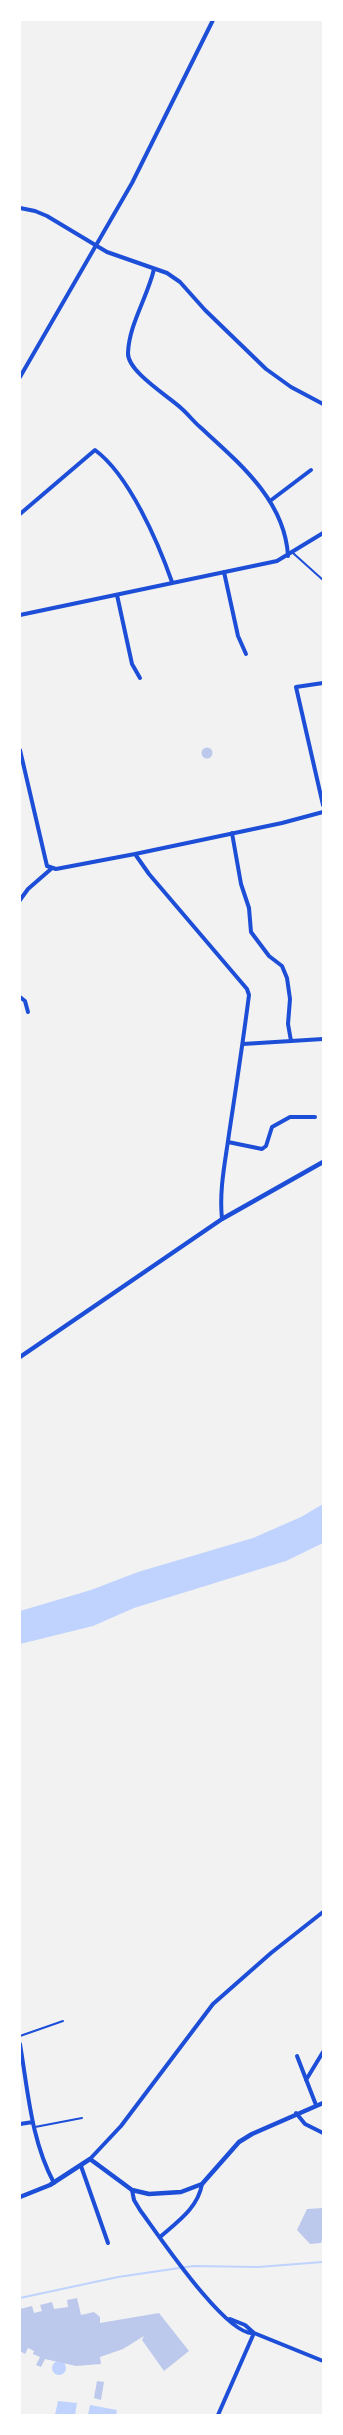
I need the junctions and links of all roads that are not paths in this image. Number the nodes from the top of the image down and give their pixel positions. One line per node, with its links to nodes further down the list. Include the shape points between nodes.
1 (213, 20): 3 (street, via 132,184)
2 (20, 208): 3 (street, via 47,216)
3 (96, 246): 4 (street); 5 (street)
4 (154, 269): 7 (street, via 168,273 180,282 266,369 291,387); 9 (street, via 132,335 129,362 143,377 182,408 242,467)
5 (22, 371): 6 (street)
6 (20, 377)
7 (323, 404)
8 (311, 470): 9 (street)
9 (270, 501): 13 (street, via 283,525)
10 (20, 514): 16 (street, via 95,450 110,466 138,506 159,548)
11 (323, 533): 12 (street)
12 (293, 553): 13 (street); 15 (lane)
13 (288, 556): 14 (street, via 278,561)
14 (224, 572): 16 (street); 19 (street, via 238,636)
15 (323, 580)
16 (172, 582): 17 (street)
17 (117, 595): 18 (street); 20 (street, via 132,664)
18 (20, 615)
19 (246, 654)
20 (140, 678)
21 (323, 684): 23 (street, via 296,687)
22 (20, 750): 27 (street, via 44,862)
23 (323, 805)
24 (323, 812): 25 (street)
25 (232, 834): 26 (street); 32 (street, via 252,932 269,956 282,966 287,978)
26 (135, 854): 27 (street); 33 (street, via 144,868 247,989 249,995)
27 (51, 869): 28 (street, via 28,889)
28 (20, 900)
29 (20, 997): 30 (street, via 25,1001)
30 (28, 1012)
31 (323, 1039): 32 (street)
32 (291, 1041): 33 (street)
33 (243, 1044): 35 (street)
34 (315, 1116): 35 (street, via 290,1117 272,1127 266,1146 262,1148)
35 (228, 1142): 37 (street, via 220,1199)
36 (323, 1162): 37 (street)
37 (222, 1219): 38 (street)
38 (20, 1357)
39 (323, 1912): 54 (street, via 213,2004 121,2126)
40 (63, 2021): 41 (lane)
41 (20, 2036)
42 (20, 2044): 43 (street)
43 (20, 2050): 52 (street)
44 (323, 2052): 46 (street)
45 (298, 2056): 46 (street)
46 (306, 2080): 48 (street)
47 (323, 2103): 48 (street)
48 (316, 2105): 49 (street)
49 (295, 2113): 53 (street, via 305,2124); 57 (street, via 240,2142)
50 (82, 2118): 52 (lane)
51 (20, 2124): 52 (street)
52 (34, 2125): 56 (street, via 40,2150)
53 (323, 2133)
54 (90, 2159): 55 (street); 58 (street)
55 (81, 2166): 56 (street); 61 (street)
56 (54, 2183): 59 (street)
57 (202, 2184): 58 (street, via 168,2194 149,2194); 60 (street, via 200,2196 195,2203)
58 (132, 2190): 60 (street, via 134,2200)
59 (20, 2197)
60 (160, 2236): 62 (street, via 211,2303 228,2318 245,2325)
61 (108, 2243)
62 (254, 2333): 63 (street); 64 (street)
63 (323, 2361)
64 (218, 2415)

